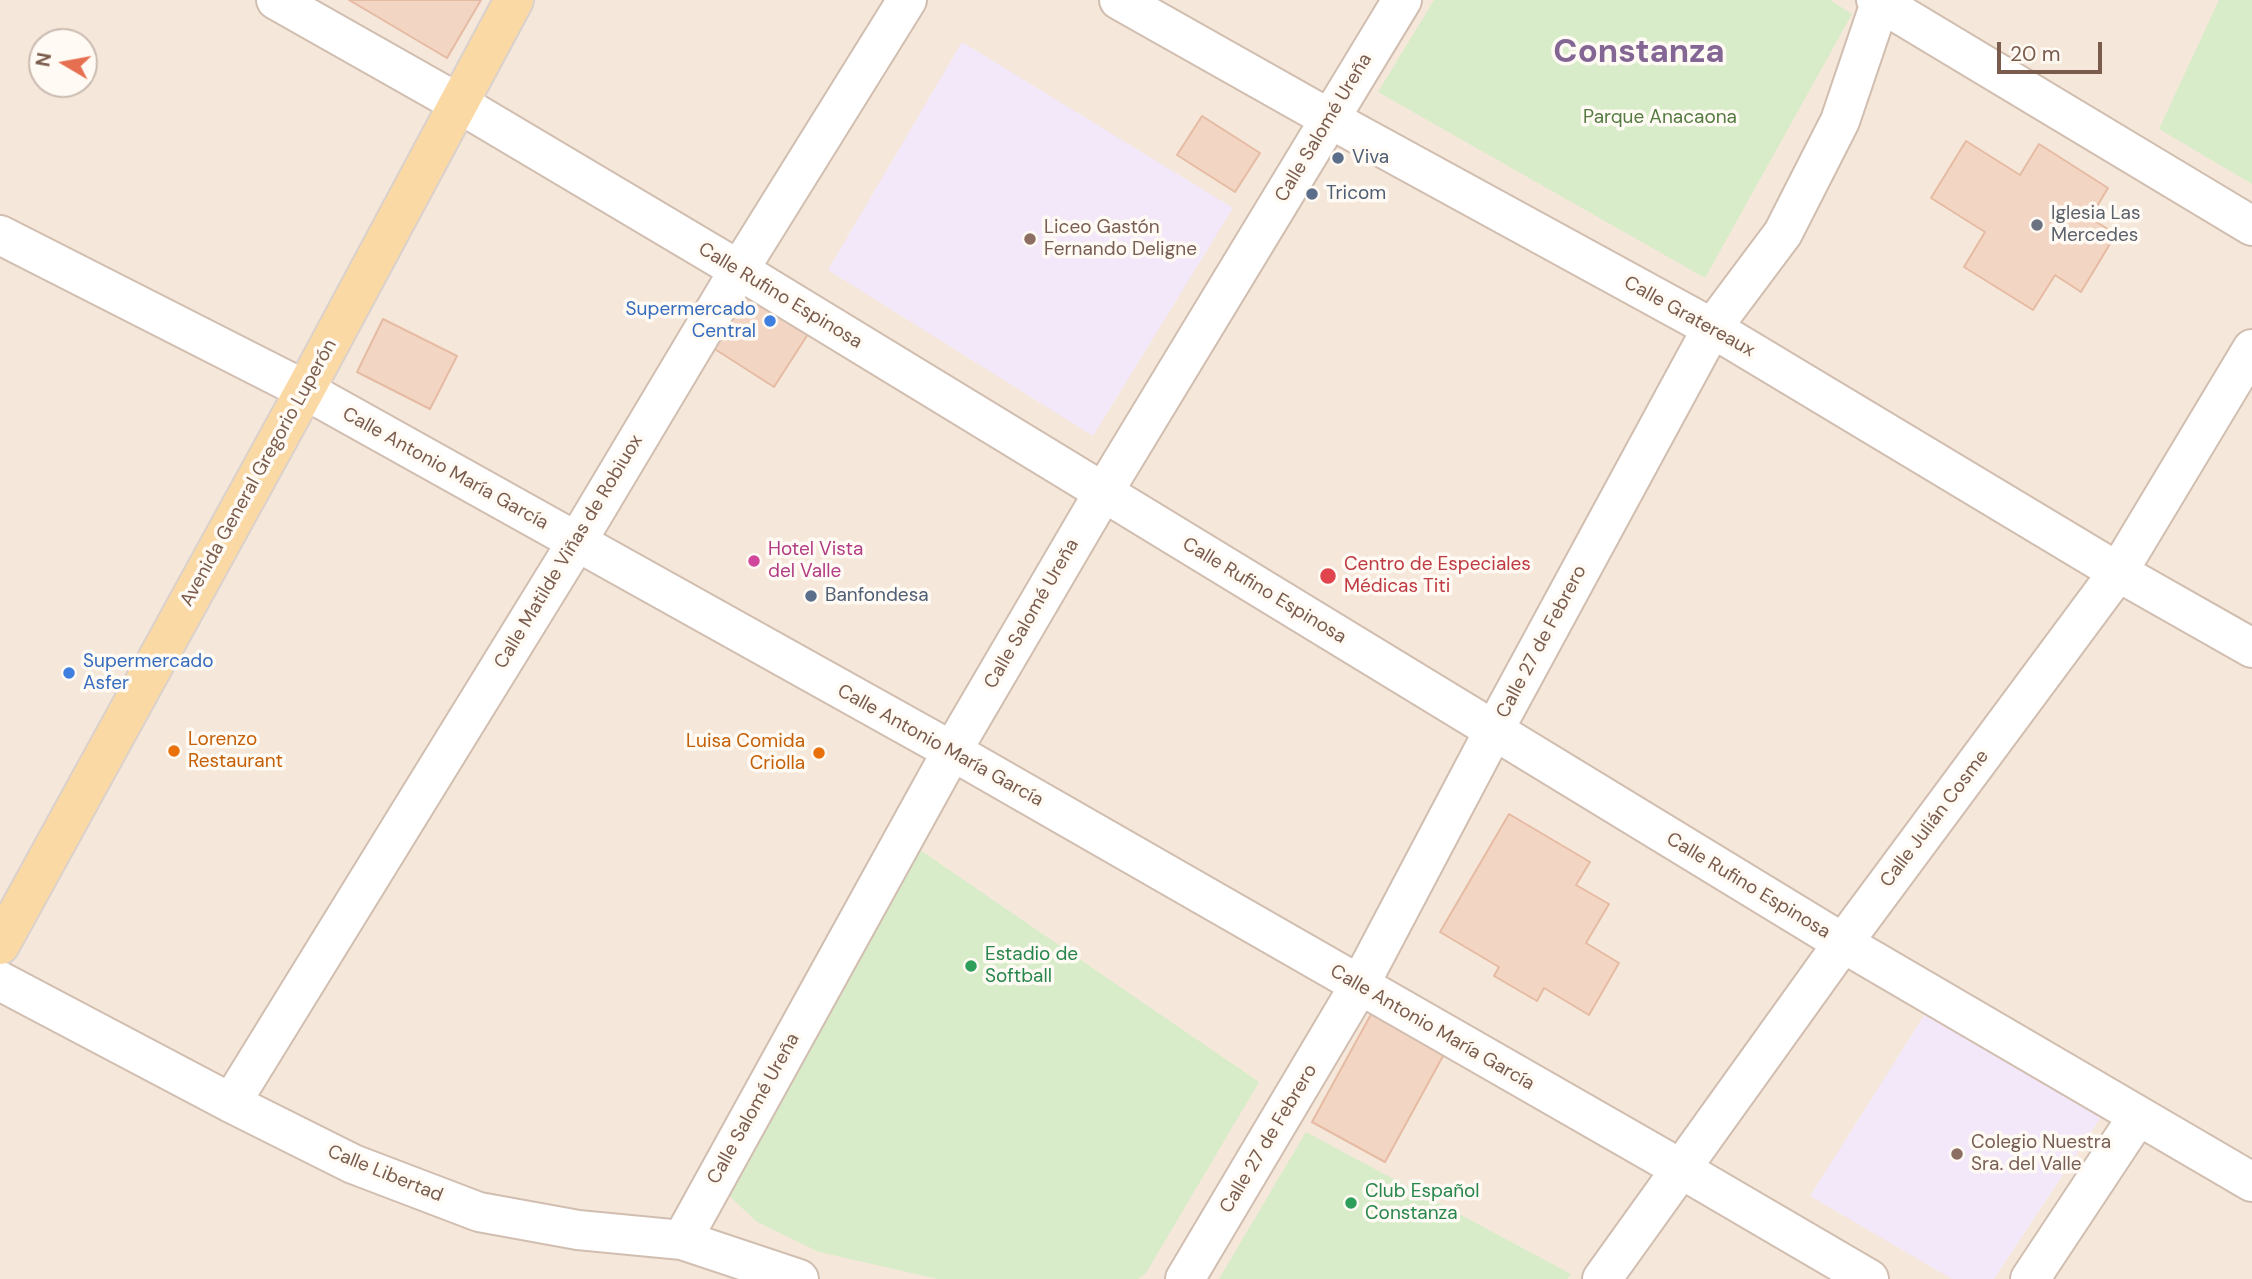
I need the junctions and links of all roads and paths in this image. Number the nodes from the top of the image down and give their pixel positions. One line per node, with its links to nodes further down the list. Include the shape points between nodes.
1 (276, 0): 7 (street, Calle Rufino Espinosa)
2 (514, 0): 7 (main road, Avenida General Gregorio Luperón)
3 (907, 0): 11 (street, Calle Matilde Viñas de Robiuox)
4 (1119, 0): 8 (street, Calle Gratereaux)
5 (1402, 0): 8 (street, Calle Salomé Ureña)
6 (1879, 1): 9 (street); 12 (street, Calle 27 de Febrero, via 1840,121 1783,233)
7 (458, 103): 11 (street, Calle Rufino Espinosa); 14 (main road, Avenida General Gregorio Luperón)
8 (1330, 119): 12 (street, Calle Gratereaux); 15 (street, Calle Salomé Ureña)
9 (2252, 226)
10 (0, 235): 14 (street, Calle Antonio María García)
11 (739, 270): 15 (street, Calle Rufino Espinosa); 16 (street, Calle Matilde Viñas de Robiuox)
12 (1712, 328): 17 (street, Calle Gratereaux); 19 (street, Calle 27 de Febrero)
13 (2252, 349): 17 (street, Calle Julián Cosme)
14 (305, 390): 16 (street, Calle Antonio María García); 22 (main road, Avenida General Gregorio Luperón)
15 (1103, 493): 19 (street, Calle Rufino Espinosa); 20 (street, Calle Salomé Ureña)
16 (576, 543): 20 (street, Calle Antonio María García); 25 (street, Calle Matilde Viñas de Robiuox)
17 (2118, 572): 18 (street, Calle Gratereaux); 21 (street, Calle Julián Cosme)
18 (2252, 648)
19 (1493, 732): 21 (street, Calle Rufino Espinosa); 24 (street, Calle 27 de Febrero)
20 (952, 751): 24 (street, Calle Antonio María García); 29 (street, Calle Salomé Ureña)
21 (1843, 943): 26 (street, Calle Rufino Espinosa); 27 (street, Calle Julián Cosme)
22 (0, 945)
23 (0, 981): 25 (street, Calle Libertad)
24 (1359, 986): 27 (street, Calle Antonio María García); 31 (street, Calle 27 de Febrero)
25 (231, 1103): 29 (street, Calle Libertad, via 353,1164 479,1212 578,1230)
26 (2138, 1116): 28 (street, Calle Rufino Espinosa); 34 (street)
27 (1681, 1169): 32 (street, Calle Julián Cosme); 33 (street, Calle Antonio María García)
28 (2252, 1182)
29 (682, 1240): 30 (street, Calle Libertad)
30 (799, 1279)
31 (1185, 1279)
32 (1602, 1279)
33 (1869, 1279)
34 (2030, 1279)

